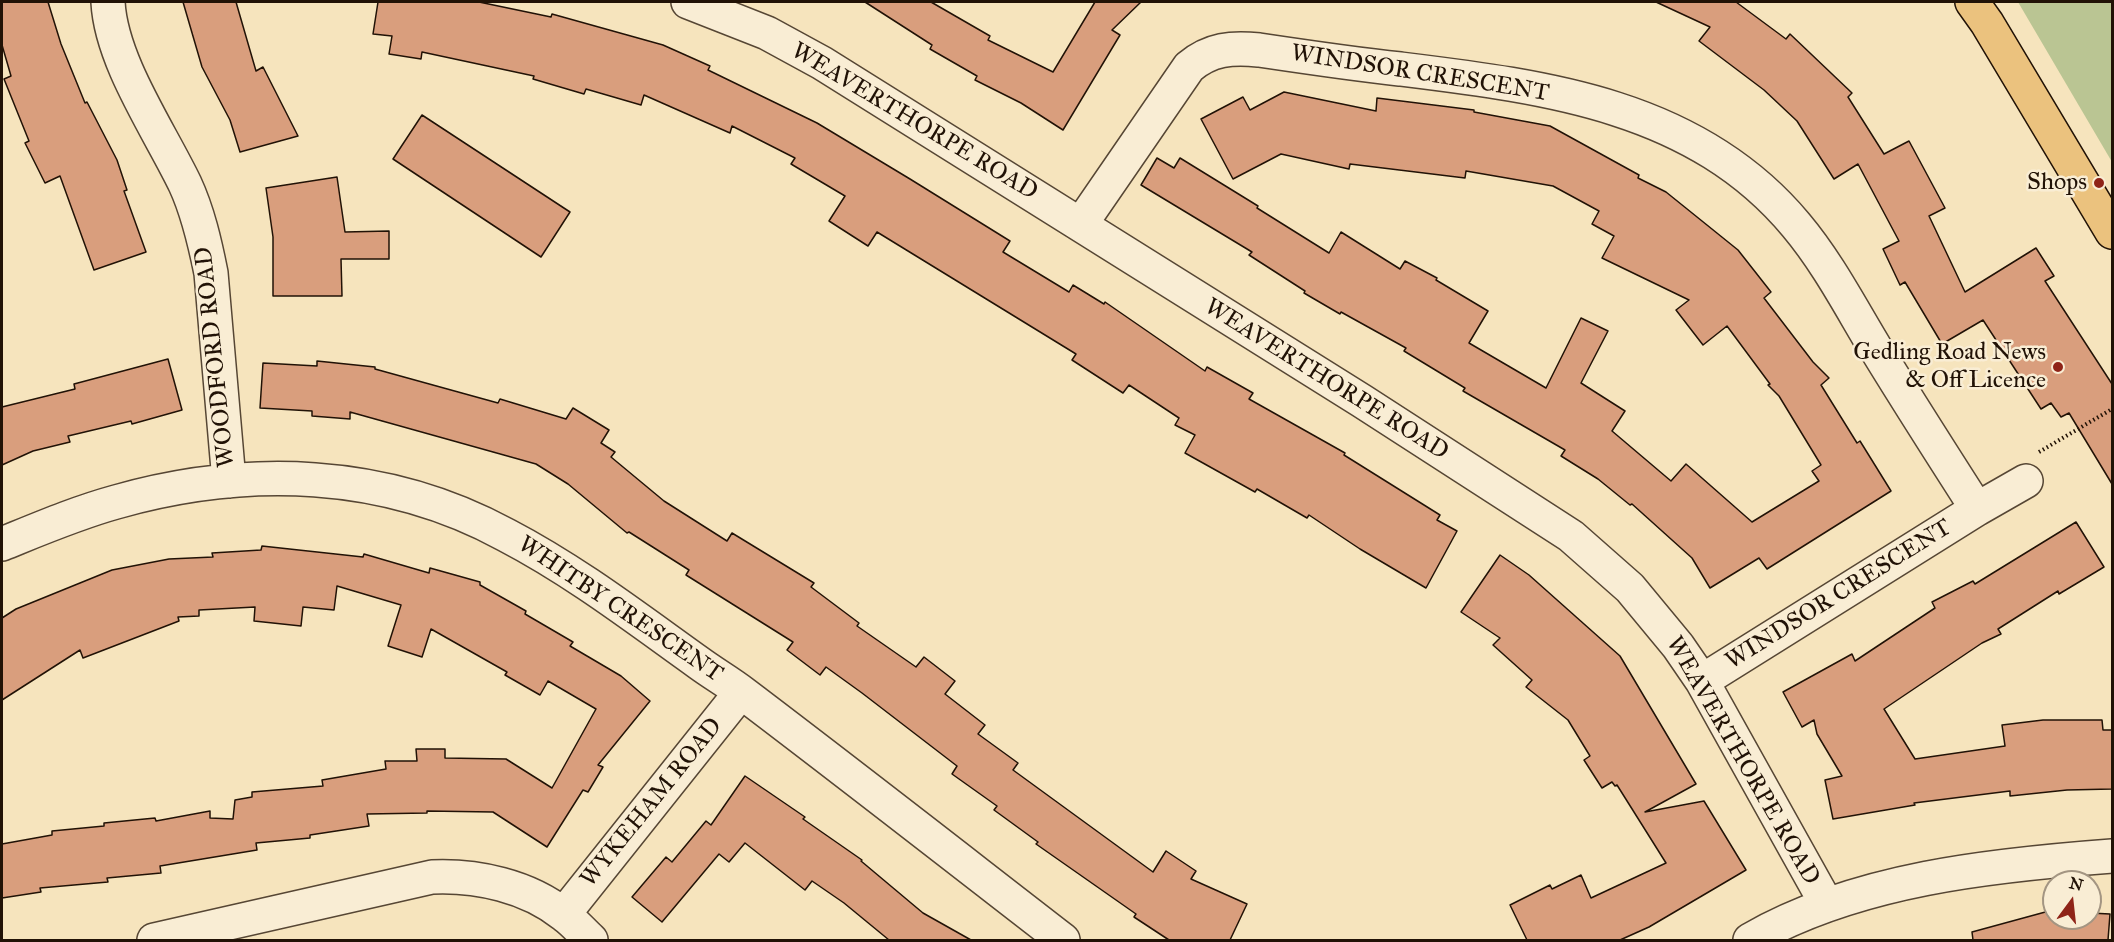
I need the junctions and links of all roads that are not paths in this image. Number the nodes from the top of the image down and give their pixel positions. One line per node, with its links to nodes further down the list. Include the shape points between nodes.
1 (108, 2): 6 (street, WOODFORD ROAD, via 126,67 186,186 205,244 211,273)
2 (688, 2): 4 (street, WEAVERTHORPE ROAD, via 767,33 813,57)
3 (1972, 2): 5 (main road)
4 (1081, 224): 8 (street, WINDSOR CRESCENT, via 1189,67 1205,55 1223,50 1259,50 1491,80 1647,118 1720,157 1796,225 1819,255); 10 (street, WEAVERTHORPE ROAD, via 1571,536 1630,588)
5 (2112, 232)
6 (229, 481): 9 (street, WHITBY CRESCENT, via 193,484 117,501); 11 (street, WHITBY CRESCENT, via 312,478 345,482 409,495 466,515 506,534 605,595)
7 (2026, 481): 8 (street, WINDSOR CRESCENT)
8 (1977, 509): 10 (street, WINDSOR CRESCENT)
9 (2, 544)
10 (1702, 681): 13 (street, WEAVERTHORPE ROAD)
11 (741, 692): 14 (street, WYKEHAM ROAD); 17 (street, WHITBY CRESCENT)
12 (2112, 856): 13 (street, via 1980,870 1870,891)
13 (1827, 905): 18 (street)
14 (564, 914): 15 (street, via 488,881 432,877); 16 (street)
15 (154, 940)
16 (591, 940)
17 (1063, 940)
18 (1750, 940)

